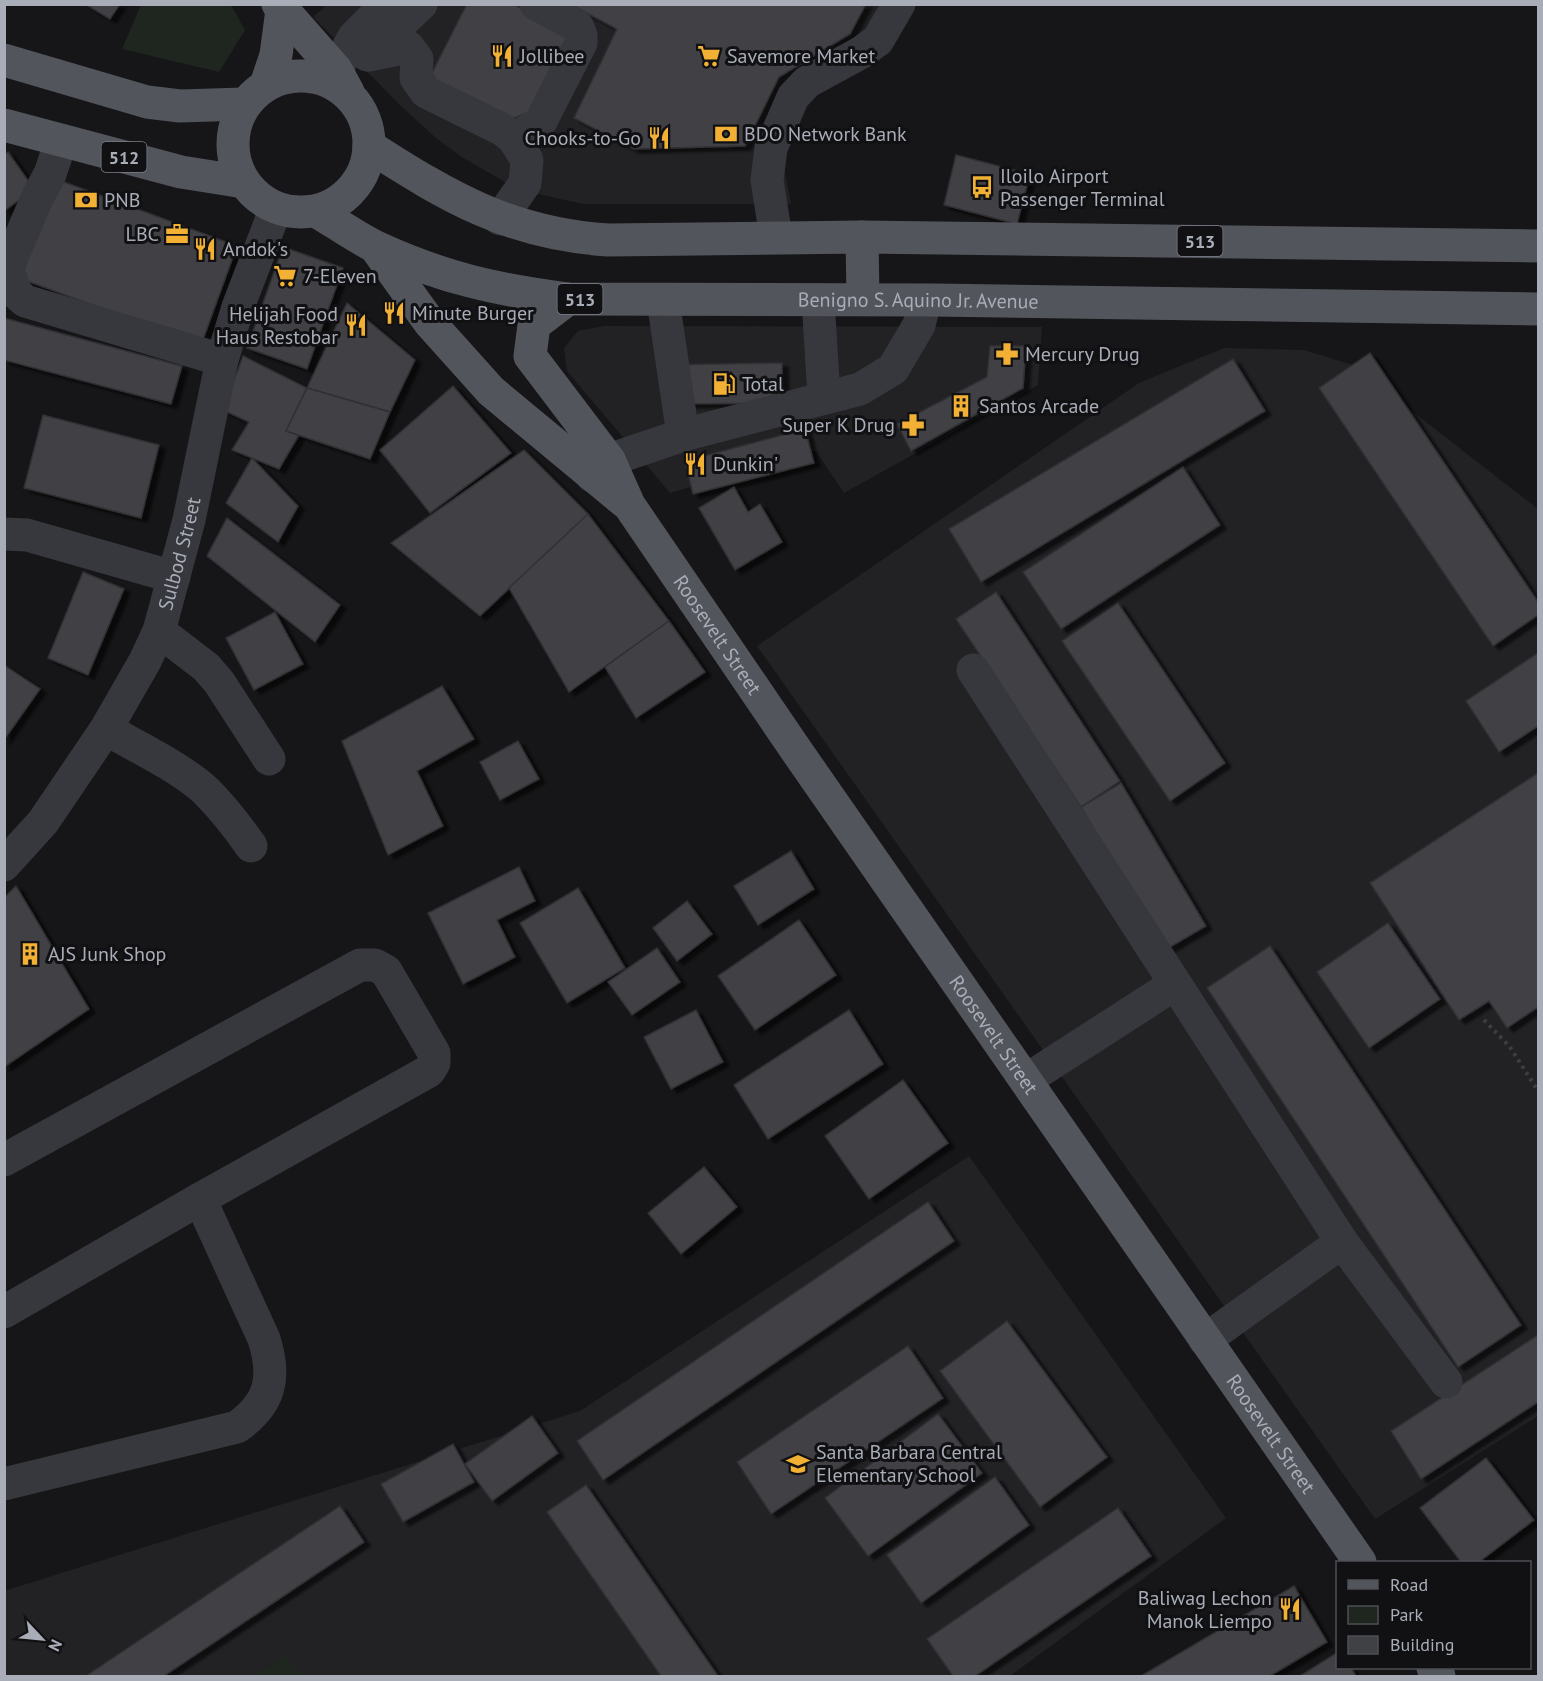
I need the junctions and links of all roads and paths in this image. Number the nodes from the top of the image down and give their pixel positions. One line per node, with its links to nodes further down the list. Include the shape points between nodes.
1 (387, 4): 8 (street, via 354,37)
2 (421, 4): 6 (street)
3 (536, 4): 11 (street, via 577,26 581,43 540,123)
4 (899, 4): 18 (street, via 878,40 807,82 793,97 771,148 767,180)
5 (280, 7): 8 (main road); 9 (main road, via 276,55)
6 (369, 55): 8 (street); 11 (street, via 408,47 417,59 416,78 426,92)
7 (4, 60): 9 (main road, via 147,102 180,106)
8 (344, 84): 9 (main road, via 311,76 287,76); 13 (main road, via 361,112)
9 (255, 94): 14 (main road, via 234,129 234,157)
10 (4, 125): 12 (main road, 512)
11 (514, 139): 17 (street, via 527,160 525,183)
12 (61, 141): 14 (main road, 512, via 181,172); 28 (street, via 12,257 8,271 16,293 25,301)
13 (369, 146): 16 (main road, via 364,168 353,187 336,202); 17 (main road, 513, via 429,185)
14 (244, 182): 15 (main road)
15 (276, 208): 16 (main road); 28 (street, Sulbod Street)
16 (316, 211): 21 (main road, Benigno S. Aquino Jr. Avenue / 513)
17 (500, 219): 18 (main road, 513, via 541,232 586,239)
18 (776, 237): 19 (main road, 513)
19 (862, 237): 20 (main road, 513); 23 (main road)
20 (1539, 246)
21 (376, 248): 22 (main road, Benigno S. Aquino Jr. Avenue / 513, via 472,283); 31 (main road, Roosevelt Street, via 430,324 491,391)
22 (568, 299): 24 (main road, Benigno S. Aquino Jr. Avenue / 513); 31 (main road, Roosevelt Street, via 534,325 530,356)
23 (863, 299): 25 (main road, Benigno S. Aquino Jr. Avenue / 513); 26 (main road, Benigno S. Aquino Jr. Avenue / 513)
24 (663, 300): 25 (main road, Benigno S. Aquino Jr. Avenue / 513); 30 (street)
25 (818, 300): 29 (street)
26 (925, 300): 27 (main road, Benigno S. Aquino Jr. Avenue / 513); 29 (street, via 919,325 893,369 860,389)
27 (1539, 309)
28 (222, 360): 33 (street, Sulbod Street)
29 (824, 397): 30 (street)
30 (683, 435): 31 (street)
31 (601, 468): 42 (main road, Roosevelt Street)
32 (4, 534): 33 (street, via 27,535)
33 (174, 577): 34 (street, Sulbod Street)
34 (159, 631): 36 (street, Sulbod Street); 37 (street, via 206,667 219,682)
35 (973, 670): 40 (street)
36 (106, 729): 38 (street, via 205,790); 39 (street, Sulbod Street, via 43,822)
37 (269, 759)
38 (251, 846)
39 (4, 865)
40 (1175, 984): 42 (street); 46 (street)
41 (1484, 1020): 43 (path, via 1510,1047)
42 (1026, 1080): 48 (main road, Roosevelt Street)
43 (1539, 1091)
44 (4, 1160): 45 (street, via 360,965 375,965 386,971 434,1053 429,1071)
45 (200, 1199): 47 (street); 50 (street, via 264,1339 270,1359 264,1401 237,1427)
46 (1342, 1242): 48 (street); 49 (street)
47 (4, 1312)
48 (1204, 1340): 51 (main road, Roosevelt Street)
49 (1446, 1382)
50 (4, 1484)
51 (1359, 1561)

